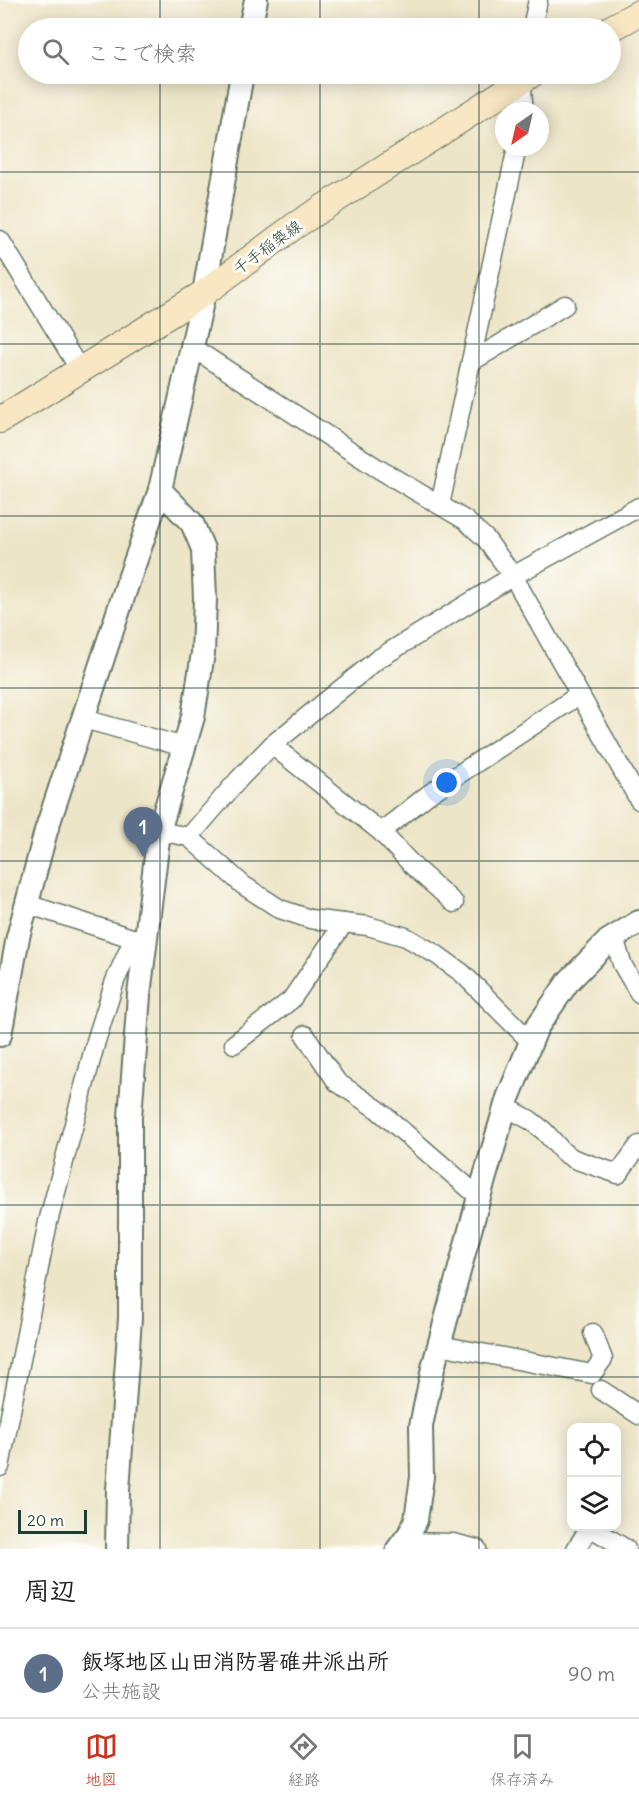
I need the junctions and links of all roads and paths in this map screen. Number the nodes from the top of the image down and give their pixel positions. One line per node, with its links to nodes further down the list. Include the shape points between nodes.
1 (256, 0): 4 (street)
2 (538, 0): 5 (street)
3 (639, 13): 6 (main road)
4 (252, 18)
5 (534, 18)
6 (621, 23)
7 (240, 84): 13 (street)
8 (513, 84): 13 (main road, 千手稲築線, via 296,225)
9 (525, 84): 10 (street)
10 (524, 102)
11 (516, 156): 16 (street)
12 (0, 240): 17 (street)
13 (204, 293): 15 (street); 17 (main road, 千手稲築線)
14 (565, 305): 16 (street)
15 (193, 348): 19 (street); 20 (street)
16 (471, 362): 20 (street)
17 (80, 370): 18 (main road, 千手稲築線)
18 (0, 420)
19 (160, 490): 24 (street); 26 (street, via 192,523 203,549 203,653)
20 (440, 505): 22 (street, via 465,520 486,540)
21 (639, 507): 22 (street)
22 (513, 576): 23 (street); 25 (street, via 378,659)
23 (579, 695): 27 (street); 29 (street, via 429,794)
24 (84, 719): 26 (street); 32 (street, via 46,831)
25 (272, 745): 29 (street); 30 (street)
26 (184, 747): 28 (street)
27 (639, 800)
28 (159, 831): 30 (street); 36 (street)
29 (381, 832): 31 (street)
30 (189, 837): 34 (street, via 243,885 280,909 310,919)
31 (454, 903)
32 (27, 904): 36 (street); 38 (street)
33 (639, 922): 35 (street)
34 (344, 923): 40 (street, via 406,937 437,955 462,973); 41 (street, via 291,999)
35 (614, 937): 37 (street, via 622,964); 40 (street, via 568,982)
36 (140, 940): 49 (street, via 114,981 96,1041 48,1222); 51 (street, via 130,1117 130,1318)
37 (639, 993)
38 (0, 1035)
39 (305, 1035): 44 (street, via 337,1082 377,1109)
40 (531, 1042): 42 (street)
41 (234, 1044)
42 (506, 1107): 43 (street, via 530,1120 574,1159 618,1174); 44 (street)
43 (639, 1145)
44 (479, 1197): 46 (street)
45 (593, 1333): 46 (street, via 603,1359 592,1374)
46 (439, 1345): 50 (street, via 421,1426 422,1477 416,1520)
47 (600, 1390): 48 (street)
48 (639, 1415)
49 (0, 1467)
50 (401, 1546): 52 (street, via 453,1543)
51 (117, 1549)
52 (477, 1549)
53 (576, 1549): 54 (street, via 590,1527)
54 (626, 1549)

